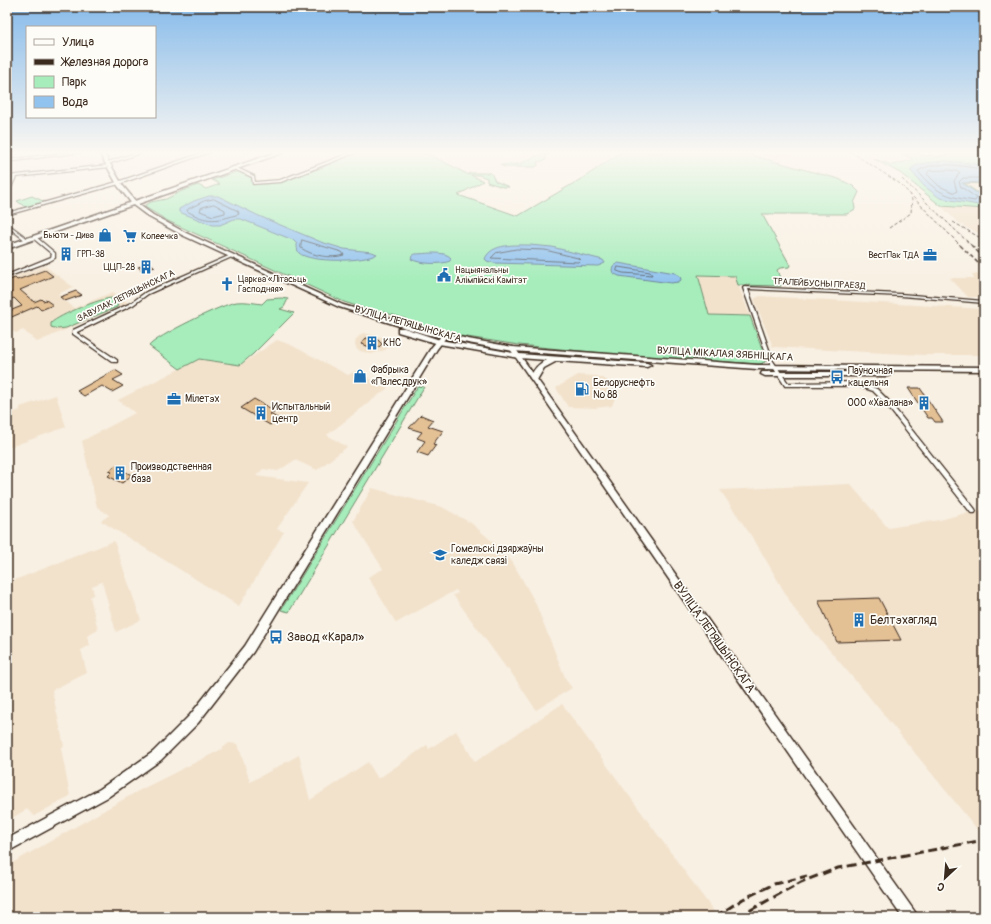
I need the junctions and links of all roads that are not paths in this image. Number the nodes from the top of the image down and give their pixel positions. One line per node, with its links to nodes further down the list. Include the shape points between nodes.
1 (72, 195): 5 (street)
2 (127, 195): 4 (main road)
3 (161, 195): 4 (main road)
4 (135, 204): 7 (main road); 10 (main road, ВУЛІЦА ЛЕПЯШЫНСКАГА, via 158,220)
5 (7, 214)
6 (7, 224): 8 (street)
7 (35, 238): 8 (main road); 11 (street, via 54,254 53,258)
8 (28, 240): 9 (main road)
9 (7, 247)
10 (232, 256): 13 (main road, ВУЛІЦА ЛЕПЯШЫНСКАГА, via 341,306); 17 (street, ЗАВУЛАК ЛЕПЯШЫНСКАГА, via 147,293 132,304 75,330 74,334)
11 (7, 276)
12 (984, 302): 19 (street, ТРАЛЕЙБУСНЫ ПРАЕЗД, via 901,295 745,288)
13 (442, 339): 14 (main road, ВУЛІЦА ЛЕПЯШЫНСКАГА); 15 (main road, ВУЛІЦА ЛЕПЯШЫНСКАГА); 23 (main road, via 260,632 220,688 157,756 104,793)
14 (513, 349): 15 (main road, ВУЛІЦА ЛЕПЯШЫНСКАГА); 19 (main road, ВУЛІЦА МІКАЛАЯ ЗЯБНІЦКАГА)
15 (519, 356): 16 (main road, ВУЛІЦА МІКАЛАЯ ЗЯБНІЦКАГА); 21 (main road, ВУЛІЦА ЛЕПЯШЫНСКАГА)
16 (559, 359): 19 (main road, ВУЛІЦА МІКАЛАЯ ЗЯБНІЦКАГА); 21 (main road, via 541,366)
17 (115, 361)
18 (984, 369): 19 (main road, ВУЛІЦА МІКАЛАЯ ЗЯБНІЦКАГА)
19 (777, 371): 20 (main road, ВУЛІЦА МІКАЛАЯ ЗЯБНІЦКАГА); 22 (street, via 786,385 858,384 875,390)
20 (984, 374)
21 (534, 378): 24 (main road, ВУЛІЦА ЛЕПЯШЫНСКАГА)
22 (972, 512)
23 (7, 846)
24 (910, 917)

